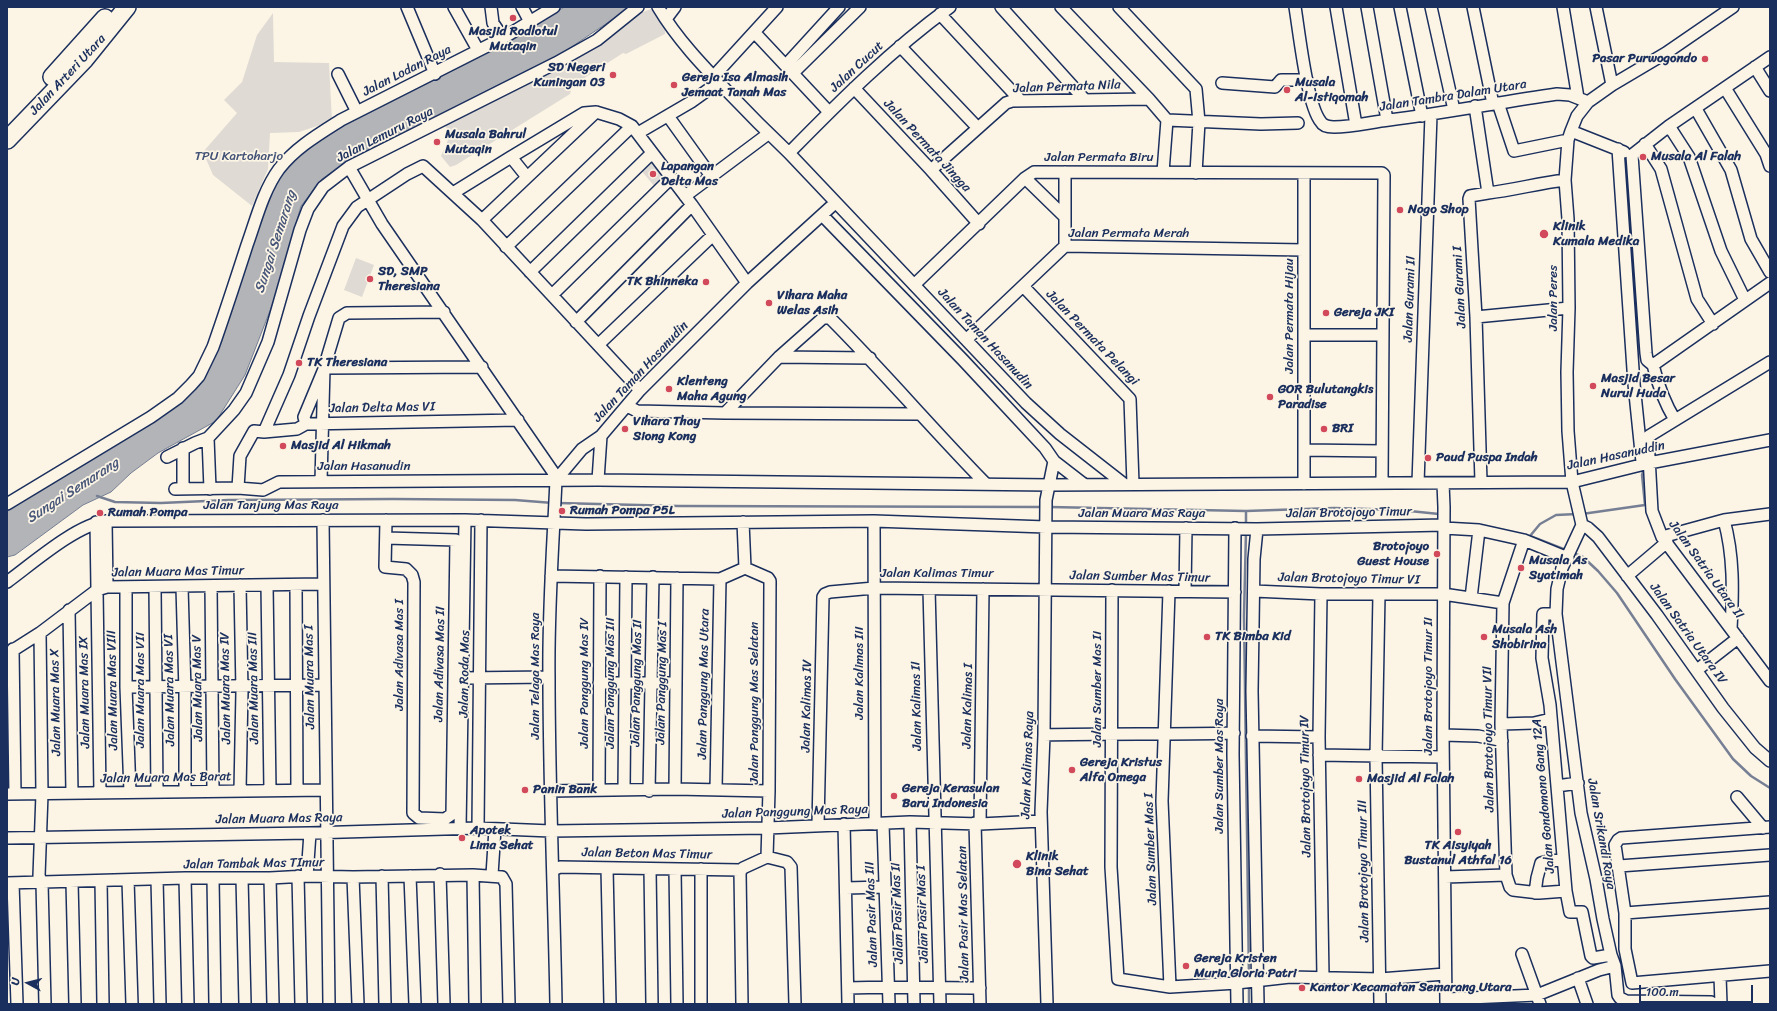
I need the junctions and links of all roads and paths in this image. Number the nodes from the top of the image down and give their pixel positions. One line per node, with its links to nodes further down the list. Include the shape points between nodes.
1 (113, 7): 62 (highway, Jalan Arteri Utara)
2 (127, 7): 71 (highway, Jalan Arteri Utara, via 85,59)
3 (407, 7): 38 (street)
4 (454, 7): 33 (street)
5 (491, 7): 31 (street, via 493,23)
6 (522, 7): 29 (street)
7 (554, 7): 29 (street, Jalan Lodan Raya)
8 (638, 7): 80 (street, Jalan Lemuru Raya, via 597,40 556,64)
9 (658, 7): 28 (street, Jalan Taman Hasanudin)
10 (675, 7): 28 (street)
11 (777, 7): 30 (street)
12 (839, 7): 36 (street)
13 (860, 7): 36 (street)
14 (950, 7): 27 (street, Jalan Cucut)
15 (1001, 7): 48 (street)
16 (1061, 7): 46 (street)
17 (1119, 7): 61 (street, via 1195,87)
18 (1295, 7): 40 (street, Jalan Tambra Dalam Utara)
19 (1336, 7): 64 (street)
20 (1367, 7): 60 (street)
21 (1400, 7): 57 (street, Jalan Gurami II)
22 (1431, 7): 53 (street)
23 (1473, 7): 50 (street)
24 (1563, 7): 49 (street)
25 (1596, 7): 42 (street)
26 (1733, 7): 42 (street, Jalan Peres, via 1666,53)
27 (940, 14): 32 (street, Jalan Cucut); 47 (street)
28 (666, 20): 39 (street, Jalan Taman Hasanudin)
29 (530, 22): 31 (street, Jalan Lodan Raya)
30 (755, 33): 36 (street); 39 (street)
31 (503, 38): 33 (street, Jalan Lodan Raya)
32 (900, 46): 43 (street, Jalan Cucut); 66 (street)
33 (478, 50): 38 (street, Jalan Lodan Raya)
34 (1770, 57): 35 (street)
35 (1755, 67): 44 (street); 45 (street)
36 (789, 69): 56 (street)
37 (338, 74): 54 (street)
38 (435, 74): 54 (street, Jalan Lodan Raya)
39 (716, 80): 58 (street); 68 (street, Jalan Taman Hasanudin)
40 (1307, 80): 41 (street, via 1281,80 1275,88); 64 (street, Jalan Tambra Dalam Utara, via 1315,114 1321,124 1333,127)
41 (1222, 83)
42 (1612, 85): 49 (street, Jalan Peres)
43 (854, 88): 56 (street, Jalan Cucut); 81 (street, Jalan Permata Jingga)
44 (1725, 88): 52 (street); 79 (street, via 1766,154)
45 (1770, 91)
46 (1149, 99): 48 (street, Jalan Permata Nila); 59 (street)
47 (1020, 100): 48 (street, Jalan Permata Nila); 66 (street, Jalan Permata Nila, via 1006,103)
48 (1085, 100)
49 (1583, 100): 50 (street, Jalan Tambra Dalam Utara, via 1557,94); 70 (street, Jalan Peres)
50 (1495, 103): 51 (street, Jalan Tambra Dalam Utara); 70 (street, via 1514,151)
51 (1475, 106): 53 (street, Jalan Tambra Dalam Utara); 92 (street)
52 (1696, 109): 65 (street); 106 (street, via 1731,170 1751,239)
53 (1454, 110): 57 (street, Jalan Tambra Dalam Utara)
54 (357, 112): 161 (street, Jalan Lodan Raya, via 311,140 279,169 259,210 213,347 192,386 151,417)
55 (596, 112): 67 (street, via 619,119); 69 (street, via 584,113); 73 (street)
56 (830, 112): 76 (street, Jalan Cucut)
57 (1426, 115): 60 (street, Jalan Tambra Dalam Utara); 156 (street, Jalan Gurami II)
58 (668, 116): 67 (street); 86 (street)
59 (1167, 120): 61 (street); 83 (street)
60 (1387, 120): 64 (street, Jalan Tambra Dalam Utara)
61 (1199, 122): 63 (street); 84 (street)
62 (7, 123)
63 (1298, 123)
64 (1356, 125)
65 (1669, 126): 72 (street); 112 (street, via 1689,157 1721,251)
66 (977, 127): 81 (street, Jalan Permata Nila)
67 (635, 130): 75 (street); 103 (street)
68 (768, 134): 76 (street, Jalan Taman Hasanudin); 86 (street)
69 (548, 136): 73 (street); 78 (street)
70 (1570, 136): 74 (street); 90 (street, Jalan Peres)
71 (7, 140)
72 (1645, 144): 77 (street); 117 (street, via 1661,169 1697,299)
73 (556, 149): 87 (street)
74 (1618, 149): 77 (street); 145 (street, via 1634,384)
75 (652, 153): 88 (street); 105 (street)
76 (789, 153): 95 (street, Jalan Taman Hasanudin)
77 (1632, 155): 125 (street, via 1646,353 1647,360)
78 (511, 157): 87 (street); 91 (street)
79 (1770, 166)
80 (349, 167): 94 (street); 138 (street, Jalan Lemuru Raya, via 323,186 312,202 300,230 268,342 257,370 234,410)
81 (931, 170): 100 (street, Jalan Permata Jingga)
82 (1065, 172): 83 (street, Jalan Permata Biru); 89 (street, Jalan Permata Biru, via 1034,172); 98 (street)
83 (1164, 172): 84 (street, Jalan Permata Biru)
84 (1196, 173): 85 (street, Jalan Permata Biru)
85 (1304, 173): 104 (street, Jalan Permata Hijau); 119 (street, Jalan Permata Biru, via 1384,175)
86 (711, 176): 93 (street)
87 (527, 177): 99 (street)
88 (671, 178): 93 (street); 111 (street)
89 (1025, 178): 98 (street); 100 (street, Jalan Permata Biru)
90 (1565, 180): 92 (street); 113 (street, Jalan Peres)
91 (453, 193): 94 (street, via 423,166); 99 (street)
92 (1488, 193): 115 (street, Jalan Gurami I, via 1470,196 1469,199)
93 (685, 196): 96 (street)
94 (368, 199): 114 (street); 136 (street, via 353,211 343,226 290,375)
95 (836, 203): 97 (street, Jalan Taman Hasanudin); 109 (street, Jalan Taman Hasanudin)
96 (692, 205): 101 (street); 116 (street)
97 (822, 215): 107 (street, Jalan Taman Hasanudin); 144 (street, via 963,360 1045,448)
98 (1065, 217): 102 (street)
99 (482, 220): 103 (street)
100 (979, 224): 109 (street, Jalan Permata Biru)
101 (713, 235): 107 (street); 121 (street)
102 (1065, 246): 104 (street, Jalan Permata Merah); 110 (street, Jalan Permata Merah)
103 (506, 247): 105 (street)
104 (1304, 250): 118 (street, Jalan Permata Hijau)
105 (530, 272): 111 (street)
106 (1770, 272)
107 (747, 283): 128 (street, Jalan Taman Hasanudin)
108 (1770, 283): 112 (street)
109 (914, 285): 120 (street, Jalan Taman Hasanudin)
110 (1023, 286): 120 (street, Jalan Permata Merah); 154 (street, Jalan Permata Pelangi, via 1130,399)
111 (552, 295): 116 (street)
112 (1745, 300): 117 (street)
113 (1569, 308): 115 (street); 150 (street, Jalan Peres, via 1568,431)
114 (444, 312): 126 (street); 127 (street, via 342,316 338,320)
115 (1476, 317): 149 (street, Jalan Gurami I)
116 (576, 322): 121 (street)
117 (1712, 324): 125 (street)
118 (1304, 335): 119 (street); 141 (street, Jalan Permata Hijau)
119 (1383, 335): 142 (street)
120 (968, 339): 154 (street, Jalan Taman Hasanudin, via 1026,403 1060,434)
121 (598, 345): 128 (street)
122 (779, 357): 123 (street); 123 (street, via 826,317); 130 (street)
123 (870, 358): 131 (street)
124 (1770, 362): 133 (street)
125 (1653, 365): 133 (street, via 1665,403)
126 (482, 367): 127 (street); 132 (street)
127 (324, 368): 134 (street); 135 (street, Jalan Delta Mas VI, via 304,417)
128 (640, 390): 129 (street, Jalan Taman Hasanudin)
129 (627, 406): 130 (street, via 637,411); 137 (street, Jalan Taman Hasanudin)
130 (725, 413): 131 (street)
131 (919, 414): 153 (street)
132 (518, 420): 134 (street, Jalan Delta Mas VI); 146 (street)
133 (1675, 420): 145 (street, via 1648,437)
134 (322, 423): 135 (street, Jalan Delta Mas VI); 148 (street)
135 (306, 424): 136 (street, via 297,428)
136 (264, 432): 159 (street, via 254,432 240,456)
137 (601, 436): 146 (street, via 582,449); 147 (street, Jalan Taman Hasanudin)
138 (208, 438): 140 (street, Jalan Lemuru Raya); 160 (street)
139 (1770, 440): 145 (street, Jalan Hasanuddin)
140 (183, 448): 143 (street, Jalan Lemuru Raya); 160 (street, Jalan Hasanudin, via 179,489)
141 (1304, 450): 142 (street); 155 (street, Jalan Permata Hijau)
142 (1382, 451): 151 (street)
143 (167, 457)
144 (1054, 461): 157 (street, Jalan Kalimas Raya); 158 (street)
145 (1647, 465): 150 (street, Jalan Hasanuddin); 181 (street, Jalan Satria Utara II, via 1652,512)
146 (555, 478): 147 (street, Jalan Hasanudin); 148 (street, Jalan Hasanudin); 167 (street, Jalan Telaga Mas Raya)
147 (598, 480): 153 (street, Jalan Hasanudin)
148 (321, 481): 159 (street, Jalan Hasanudin, via 279,482 263,490)
149 (1481, 482): 150 (street, Jalan Hasanuddin); 152 (street, Jalan Hasanuddin)
150 (1572, 482): 169 (street)
151 (1382, 483): 155 (street, Jalan Hasanuddin); 156 (street, Jalan Hasanuddin)
152 (1443, 483): 156 (street, Jalan Hasanuddin); 168 (street, Jalan Brotojoyo Timur II)
153 (986, 484): 157 (street, Jalan Hasanuddin)
154 (1129, 484): 155 (street, Jalan Hasanuddin); 158 (street, Jalan Hasanuddin)
155 (1304, 484)
156 (1418, 484)
157 (1050, 485): 158 (street, Jalan Hasanuddin); 174 (street, Jalan Kalimas Raya, via 1046,500)
158 (1085, 485)
159 (238, 488): 160 (street, Jalan Hasanudin)
160 (210, 489)
161 (7, 504)
162 (1770, 514): 170 (street)
163 (323, 520): 164 (street, Jalan Tanjung Mas Raya); 172 (street, Jalan Tanjung Mas Raya); 192 (street, Jalan Muara Mas I)
164 (386, 520): 165 (street, Jalan Tanjung Mas Raya); 179 (street, Jalan Adivasa Mas I)
165 (465, 520): 166 (street, Jalan Tanjung Mas Raya); 224 (street, Jalan Roda Mas)
166 (481, 520): 167 (street, Jalan Tanjung Mas Raya); 222 (street, Jalan Roda Mas)
167 (553, 520): 173 (street, Jalan Tanjung Mas Raya, via 586,524); 184 (street, Jalan Telaga Mas Raya)
168 (1444, 520): 177 (street, Jalan Brotojoyo Timur); 178 (street, Jalan Brotojoyo Timur); 213 (street, Jalan Brotojoyo Timur II)
169 (1581, 520): 182 (street, Jalan Srikandi Raya); 186 (street, Jalan Satria Utara IV, via 1598,537)
170 (1724, 520): 181 (street); 219 (street, via 1732,565)
171 (874, 521): 173 (street, Jalan Muara Mas Raya); 174 (street, Jalan Muara Mas Raya); 201 (street, Jalan Kalimas III)
172 (101, 522): 191 (street, Jalan Tanjung Mas Raya, via 80,530); 199 (street, Jalan Muara Mas IX)
173 (743, 522): 183 (street)
174 (1046, 522): 175 (street, Jalan Muara Mas Raya); 204 (street, Jalan Kalimas Raya)
175 (1186, 528): 176 (street, Jalan Muara Mas Raya); 207 (street)
176 (1236, 528): 177 (street, Jalan Brotojoyo Timur); 210 (street, Jalan Sumber Mas Raya)
177 (1256, 529): 208 (street)
178 (1478, 530): 180 (street, Jalan Brotojoyo Timur); 214 (street)
179 (386, 538): 274 (street, Jalan Adivasa Mas I, via 385,567 406,569 414,582); 274 (street, Jalan Adivasa Mas II, via 454,539 456,543 452,814 441,820 419,818)
180 (1524, 540): 182 (street, Jalan Brotojoyo Timur); 215 (street, Jalan Brotojoyo Timur VII)
181 (1665, 540): 186 (street); 219 (street, Jalan Satria Utara II)
182 (1569, 554): 217 (street, Jalan Srikandi Raya, via 1562,568 1557,589)
183 (745, 568): 190 (street); 266 (street, Jalan Panggung Mas Selatan, via 768,578 770,584)
184 (551, 576): 185 (street); 223 (street, Jalan Telaga Mas Raya)
185 (600, 576): 187 (street); 226 (street, Jalan Panggung Mas IV)
186 (1627, 576): 221 (street, Jalan Satria Utara IV)
187 (626, 577): 188 (street); 227 (street, Jalan Panggung Mas III)
188 (653, 577): 189 (street); 228 (street, Jalan Panggung Mas II)
189 (677, 578): 190 (street); 229 (street, Jalan Panggung Mas I)
190 (720, 579): 255 (street, Jalan Panggung Mas Utara)
191 (7, 582)
192 (323, 584): 195 (street, Jalan Muara Mas Timur); 235 (street, Jalan Muara Mas I)
193 (240, 585): 194 (street, Jalan Muara Mas Timur); 196 (street, Jalan Muara Mas Timur); 233 (street, Jalan Muara Mas IV)
194 (267, 585): 195 (street, Jalan Muara Mas Timur); 234 (street, Jalan Muara Mas III)
195 (296, 585): 230 (street)
196 (211, 586): 198 (street, Jalan Muara Mas Timur); 232 (street, Jalan Muara Mas V)
197 (126, 587): 199 (street, Jalan Muara Mas Timur); 200 (street, Jalan Muara Mas Timur); 236 (street, Jalan Muara Mas VIII)
198 (182, 587): 200 (street, Jalan Muara Mas Timur); 231 (street, Jalan Muara Mas VI)
199 (102, 588): 216 (street, Jalan Muara Mas Timur); 270 (street, Jalan Muara Mas IX)
200 (155, 588): 237 (street, Jalan Muara Mas VII)
201 (874, 588): 202 (street, Jalan Kalimas Timur); 209 (street, Jalan Kalimas Timur); 279 (street, Jalan Kalimas III)
202 (929, 589): 203 (street, Jalan Kalimas Timur); 277 (street, Jalan Kalimas II)
203 (983, 589): 204 (street, Jalan Kalimas Timur); 280 (street, Jalan Kalimas I)
204 (1045, 589): 205 (street, Jalan Sumber Mas Timur); 242 (street, Jalan Kalimas Raya)
205 (1112, 590): 206 (street, Jalan Sumber Mas Timur); 240 (street, Jalan Sumber Mas II)
206 (1169, 591): 207 (street, Jalan Sumber Mas Timur); 243 (street, Jalan Sumber Mas I)
207 (1185, 591): 210 (street, Jalan Sumber Mas Timur)
208 (1254, 591): 211 (street, Jalan Brotojoyo Timur VI); 245 (street)
209 (830, 592): 281 (street, Jalan Kalimas IV, via 823,597)
210 (1235, 592): 241 (street, Jalan Sumber Mas Raya)
211 (1321, 594): 212 (street, Jalan Brotojoyo Timur VI); 246 (street, Jalan Brotojoyo Timur IV)
212 (1379, 594): 213 (street, Jalan Brotojoyo Timur VI); 249 (street, Jalan Brotojoyo Timur III)
213 (1443, 594): 214 (street); 244 (street, Jalan Brotojoyo Timur II)
214 (1470, 598): 215 (street)
215 (1503, 603): 239 (street, Jalan Brotojoyo Timur VII)
216 (69, 610): 218 (street, Jalan Muara Mas Timur); 269 (street, Jalan Muara Mas X)
217 (1556, 614): 238 (street, Jalan Gondomono Gang 12A, via 1544,613 1542,631 1542,658); 252 (street, Jalan Srikandi Raya)
218 (40, 633): 220 (street, Jalan Muara Mas Timur); 272 (street)
219 (1734, 633): 221 (street); 225 (street, Jalan Satria Utara II)
220 (10, 652): 271 (street)
221 (1697, 670): 251 (street, Jalan Satria Utara IV, via 1755,748)
222 (479, 677): 223 (street); 224 (street); 283 (street, Jalan Roda Mas)
223 (549, 677): 264 (street, Jalan Telaga Mas Raya)
224 (463, 678): 286 (street, Jalan Roda Mas)
225 (1770, 681)
226 (598, 683): 227 (street); 261 (street, Jalan Panggung Mas IV)
227 (625, 683): 228 (street); 262 (street, Jalan Panggung Mas III)
228 (651, 683): 229 (street); 265 (street, Jalan Panggung Mas II)
229 (676, 683): 254 (street, Jalan Panggung Mas I)
230 (297, 687): 234 (street); 235 (street); 259 (street)
231 (185, 688): 232 (street); 237 (street); 263 (street, Jalan Muara Mas VI)
232 (212, 688): 233 (street); 256 (street, Jalan Muara Mas V)
233 (242, 688): 234 (street); 257 (street, Jalan Muara Mas IV)
234 (268, 688): 258 (street, Jalan Muara Mas III)
235 (324, 688): 260 (street, Jalan Muara Mas I)
236 (126, 689): 237 (street); 267 (street, Jalan Muara Mas VIII)
237 (155, 689): 268 (street, Jalan Muara Mas VII)
238 (1551, 719): 239 (street, via 1534,723); 253 (street, Jalan Gondomono Gang 12A)
239 (1501, 724): 247 (street, Jalan Brotojoyo Timur VII)
240 (1112, 733): 242 (street); 243 (street); 342 (street, Jalan Sumber Mas II, via 1111,867 1118,979)
241 (1234, 733): 243 (street); 340 (street, Jalan Sumber Mas Raya)
242 (1044, 735): 275 (street, Jalan Kalimas Raya)
243 (1164, 735): 342 (street, Jalan Sumber Mas I, via 1162,801)
244 (1443, 735): 247 (street, via 1478,736); 250 (street, Jalan Brotojoyo Timur II)
245 (1252, 736): 246 (street); 339 (street)
246 (1319, 737): 248 (street, Jalan Brotojoyo Timur IV)
247 (1502, 741): 304 (street, Jalan Brotojoyo Timur VII)
248 (1319, 755): 249 (street); 335 (street, Jalan Brotojoyo Timur IV)
249 (1376, 757): 250 (street); 337 (street, Jalan Brotojoyo Timur III)
250 (1443, 757): 310 (street, Jalan Brotojoyo Timur II)
251 (1770, 761)
252 (1578, 783): 253 (street); 329 (street, Jalan Srikandi Raya, via 1581,813)
253 (1557, 786): 294 (street, Jalan Gondomono Gang 12A)
254 (675, 789): 255 (street); 265 (street)
255 (716, 789): 266 (street)
256 (214, 790): 257 (street, Jalan Muara Mas Barat); 263 (street, Jalan Muara Mas Barat)
257 (240, 790): 258 (street, Jalan Muara Mas Barat)
258 (270, 790): 259 (street, Jalan Muara Mas Barat)
259 (297, 790): 260 (street, Jalan Muara Mas Barat)
260 (326, 790): 289 (street, Jalan Muara Mas I)
261 (599, 790): 262 (street); 264 (street)
262 (624, 790): 265 (street)
263 (184, 791): 268 (street, Jalan Muara Mas Barat)
264 (550, 791): 287 (street, Jalan Telaga Mas Raya)
265 (649, 791)
266 (769, 791): 285 (street, Jalan Panggung Mas Selatan)
267 (130, 792): 268 (street, Jalan Muara Mas Barat); 270 (street, Jalan Muara Mas Barat)
268 (157, 792)
269 (72, 793): 270 (street, Jalan Muara Mas Barat); 272 (street, Jalan Muara Mas Barat)
270 (100, 793)
271 (11, 794): 272 (street, Jalan Muara Mas Barat)
272 (42, 794): 290 (street)
273 (1737, 797): 282 (street)
274 (413, 813)
275 (1041, 820): 280 (street, Jalan Panggung Mas Raya); 380 (street, Jalan Kalimas Raya)
276 (910, 822): 277 (street, Jalan Panggung Mas Raya); 279 (street, Jalan Panggung Mas Raya); 344 (street, Jalan Pasir Mas II)
277 (934, 822): 280 (street, Jalan Panggung Mas Raya); 345 (street, Jalan Pasir Mas I)
278 (844, 824): 279 (street, Jalan Panggung Mas Raya); 281 (street, Jalan Panggung Mas Raya); 323 (street)
279 (879, 824): 322 (street, Jalan Pasir Mas III)
280 (978, 824): 346 (street, Jalan Pasir Mas Selatan)
281 (818, 825): 285 (street, Jalan Panggung Mas Raya)
282 (1767, 827): 295 (street, via 1621,838 1615,845)
283 (478, 828): 284 (street, Jalan Muara Mas Raya); 286 (street, Jalan Muara Mas Raya)
284 (495, 828): 287 (street, Jalan Muara Mas Raya); 308 (street)
285 (767, 828): 287 (street, Jalan Panggung Mas Raya); 293 (street, Jalan Panggung Mas Selatan)
286 (460, 829): 289 (street, Jalan Muara Mas Raya)
287 (551, 831): 300 (street, Jalan Telaga Mas Raya)
288 (310, 833): 289 (street, Jalan Muara Mas Raya); 290 (street, Jalan Muara Mas Raya); 305 (street)
289 (326, 833): 309 (street, Jalan Muara Mas I)
290 (40, 837): 291 (street, Jalan Muara Mas Raya); 321 (street, via 39,876)
291 (7, 838)
292 (1770, 855): 295 (street)
293 (767, 857): 301 (street); 374 (street, via 787,862 791,867)
294 (1563, 860): 324 (street, Jalan Gondomono Gang 12A); 325 (street, via 1541,863)
295 (1619, 866): 327 (street)
296 (607, 868): 297 (street, Jalan Beton Mas Timur); 300 (street, Jalan Beton Mas Timur, via 560,867); 369 (street)
297 (650, 869): 298 (street, Jalan Beton Mas Timur); 370 (street)
298 (675, 869): 299 (street, Jalan Beton Mas Timur); 371 (street)
299 (701, 869): 301 (street, Jalan Beton Mas Timur); 372 (street)
300 (553, 870): 368 (street, Jalan Telaga Mas Raya)
301 (740, 870): 373 (street)
302 (440, 874): 303 (street, Jalan Tambak Mas TImur); 307 (street, Jalan Tambak Mas TImur); 365 (street)
303 (474, 875): 308 (street, Jalan Tambak Mas TImur); 366 (street)
304 (1506, 875): 310 (street); 325 (street, via 1511,889)
305 (302, 876): 309 (street, Jalan Tambak Mas TImur); 314 (street, Jalan Tambak Mas TImur); 360 (street)
306 (382, 876): 307 (street, Jalan Tambak Mas TImur); 315 (street, Jalan Tambak Mas TImur); 363 (street)
307 (410, 876): 364 (street)
308 (497, 876): 367 (street, via 506,884)
309 (327, 877): 315 (street, Jalan Tambak Mas TImur); 361 (street, Jalan Muara Mas I)
310 (1445, 877): 333 (street, Jalan Brotojoyo Timur II)
311 (185, 878): 312 (street, Jalan Tambak Mas TImur); 317 (street, Jalan Tambak Mas TImur); 356 (street)
312 (213, 878): 313 (street, Jalan Tambak Mas TImur); 357 (street)
313 (242, 878): 314 (street, Jalan Tambak Mas TImur); 358 (street)
314 (270, 878): 359 (street)
315 (353, 878): 362 (street)
316 (128, 880): 317 (street, Jalan Tambak Mas TImur); 318 (street, Jalan Tambak Mas TImur); 354 (street)
317 (157, 880): 355 (street)
318 (101, 881): 319 (street, Jalan Tambak Mas TImur); 353 (street)
319 (72, 882): 321 (street, Jalan Tambak Mas TImur); 352 (street)
320 (10, 883): 321 (street, Jalan Tambak Mas TImur); 350 (street)
321 (42, 883): 351 (street)
322 (884, 887): 323 (street); 341 (street, Jalan Pasir Mas III)
323 (846, 888): 343 (street)
324 (1566, 891): 325 (street); 329 (street, Jalan Gondomono Gang 12A, via 1570,912 1582,912 1592,958)
325 (1535, 893)
326 (1770, 902): 327 (street)
327 (1625, 913): 338 (street, via 1625,949)
328 (1522, 954): 347 (street)
329 (1611, 954): 331 (street, Jalan Srikandi Raya)
330 (1770, 965): 338 (street)
331 (1615, 966): 336 (street); 385 (street, Jalan Srikandi Raya, via 1618,995 1626,1001)
332 (1770, 971): 334 (street)
333 (1445, 974): 337 (street); 349 (street, Jalan Brotojoyo Timur II)
334 (1720, 976): 338 (street); 386 (street)
335 (1323, 977): 337 (street); 339 (street)
336 (1578, 978): 347 (street); 384 (street)
337 (1380, 979): 383 (street, Jalan Brotojoyo Timur III)
338 (1631, 980)
339 (1257, 981): 340 (street); 382 (street)
340 (1238, 983): 342 (street); 381 (street, Jalan Sumber Mas Raya)
341 (889, 986): 343 (street); 344 (street); 376 (street, Jalan Pasir Mas III)
342 (1170, 987)
343 (848, 988): 375 (street)
344 (914, 988): 345 (street); 377 (street, Jalan Pasir Mas II)
345 (940, 988): 346 (street); 378 (street, Jalan Pasir Mas I)
346 (980, 988): 379 (street, Jalan Pasir Mas Selatan)
347 (1539, 1000): 348 (street)
348 (1503, 1001): 349 (street)
349 (1446, 1002)
350 (17, 1004)
351 (45, 1004)
352 (75, 1004)
353 (103, 1004)
354 (132, 1004)
355 (160, 1004)
356 (188, 1004)
357 (215, 1004)
358 (245, 1004)
359 (273, 1004)
360 (301, 1004)
361 (328, 1004)
362 (358, 1004)
363 (385, 1004)
364 (415, 1004)
365 (444, 1004)
366 (475, 1004)
367 (509, 1004)
368 (556, 1004)
369 (610, 1004)
370 (652, 1004)
371 (677, 1004)
372 (701, 1004)
373 (742, 1004)
374 (795, 1004)
375 (848, 1004)
376 (889, 1004)
377 (914, 1004)
378 (940, 1004)
379 (980, 1004)
380 (1047, 1004)
381 (1237, 1004)
382 (1258, 1004)
383 (1380, 1004)
384 (1587, 1004)
385 (1714, 1004)
386 (1721, 1004)

